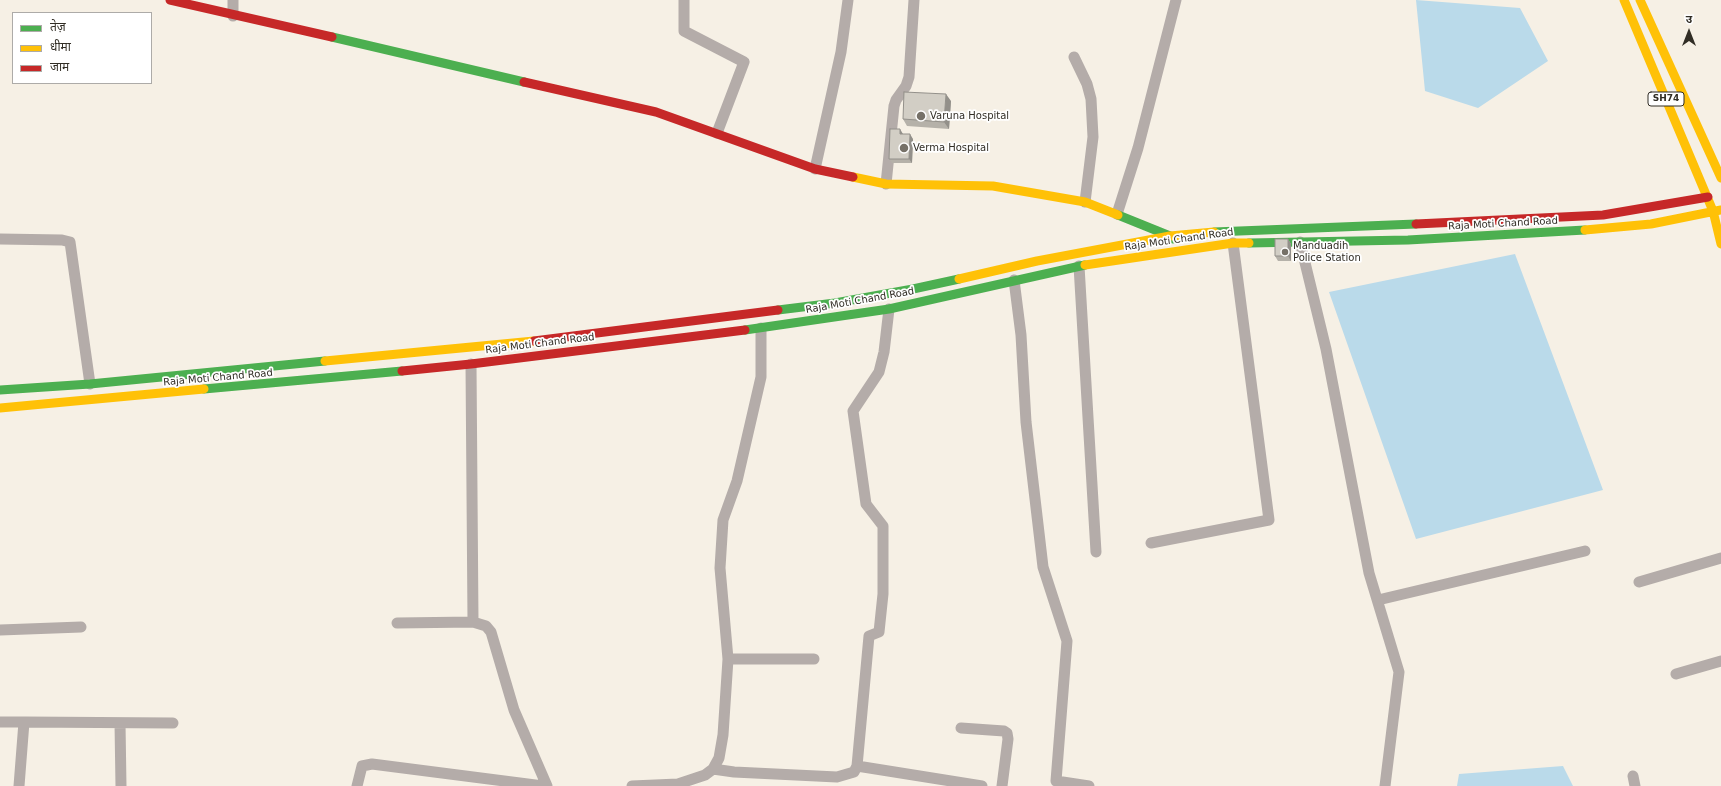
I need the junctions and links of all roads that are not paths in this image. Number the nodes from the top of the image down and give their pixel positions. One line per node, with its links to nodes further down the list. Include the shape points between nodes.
1 (170, 0): 9 (main road)
2 (233, 0): 9 (street)
3 (684, 0): 11 (street, via 684,31 744,62)
4 (848, 0): 12 (street, via 841,52)
5 (914, 0): 14 (street, via 909,77 894,106)
6 (1176, 0): 18 (street, via 1138,148)
7 (1624, 0): 15 (main road, SH74)
8 (1640, 0): 13 (main road, SH74)
9 (233, 16): 11 (main road, via 656,112)
10 (1074, 57): 16 (street, via 1091,99 1093,136)
11 (717, 133): 12 (main road)
12 (815, 169): 14 (main road)
13 (1721, 178)
14 (886, 184): 16 (main road, via 993,186)
15 (1708, 197): 17 (main road, SH74); 19 (main road, via 1603,215 1234,230)
16 (1085, 202): 18 (main road)
17 (1717, 210): 21 (main road, Raja Moti Chand Road, via 1651,224 1593,230 1430,239); 23 (main road, SH74)
18 (1117, 214): 19 (main road)
19 (1170, 236): 24 (main road); 30 (main road, via 835,303 580,336)
20 (0, 239): 30 (street, via 70,242)
21 (1300, 242): 22 (main road, Raja Moti Chand Road); 38 (street, via 1326,349 1369,573)
22 (1233, 243): 24 (main road, Raja Moti Chand Road); 33 (street, via 1269,520)
23 (1721, 244)
24 (1185, 250): 25 (main road, Raja Moti Chand Road)
25 (1079, 266): 26 (main road, Raja Moti Chand Road); 35 (street)
26 (1014, 280): 27 (main road, Raja Moti Chand Road); 62 (street, via 1021,335 1026,422 1043,566 1067,641 1056,781)
27 (890, 309): 28 (main road, Raja Moti Chand Road); 52 (street, via 879,372 853,411 866,504 883,526 883,594 879,632 869,636)
28 (761, 328): 29 (main road, Raja Moti Chand Road); 44 (street, via 761,377 737,481 723,520 720,568)
29 (471, 364): 32 (main road, Raja Moti Chand Road); 39 (street)
30 (90, 384): 31 (main road)
31 (0, 390)
32 (0, 408)
33 (1151, 543)
34 (1585, 551): 38 (street)
35 (1096, 552)
36 (1721, 558): 37 (street)
37 (1639, 582)
38 (1378, 600): 63 (street, via 1399,672)
39 (473, 622): 40 (street); 58 (street, via 486,626 491,632 514,710)
40 (397, 623)
41 (81, 627): 42 (street)
42 (0, 630)
43 (814, 659): 44 (street)
44 (728, 660): 53 (street, via 723,735 719,758)
45 (1721, 660): 46 (street)
46 (1676, 674)
47 (0, 722): 48 (street)
48 (24, 722): 49 (street); 54 (street)
49 (120, 723): 50 (street); 55 (street)
50 (173, 723)
51 (961, 728): 61 (street, via 1007,733)
52 (857, 766): 53 (street, via 854,772 837,777); 60 (street)
53 (713, 769): 59 (street, via 705,775 678,784)
54 (19, 786)
55 (121, 786)
56 (357, 786): 57 (street, via 362,766 372,764)
57 (543, 786)
58 (548, 786)
59 (632, 786)
60 (982, 786)
61 (1002, 786)
62 (1089, 786)
63 (1385, 786)

